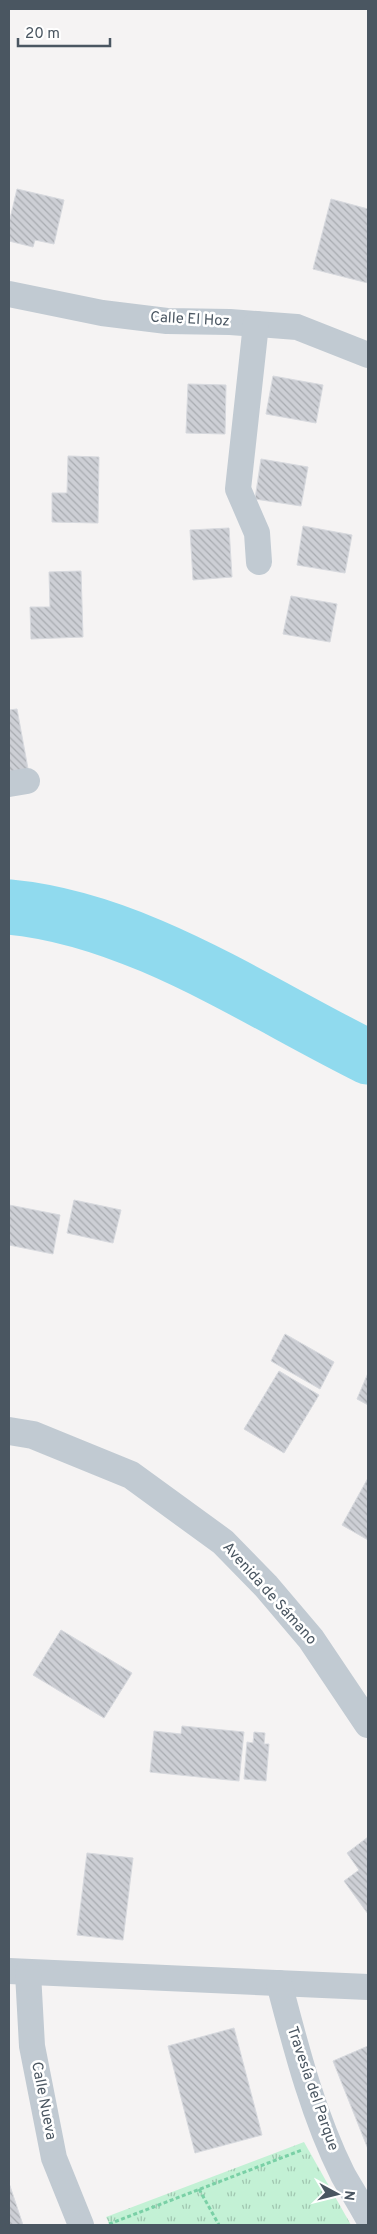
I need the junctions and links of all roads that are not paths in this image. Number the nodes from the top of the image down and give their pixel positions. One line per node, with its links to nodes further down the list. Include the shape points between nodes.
1 (9, 294): 2 (street, Calle El Hoz, via 102,313 167,321)
2 (256, 324): 3 (street, Calle El Hoz, via 297,327); 4 (street, via 238,489 257,533)
3 (368, 355)
4 (259, 562)
5 (9, 1431): 6 (street, Avenida de Sámano, via 33,1435 132,1475 223,1542 311,1639)
6 (368, 1724)
7 (18, 1972): 8 (street); 11 (street, Calle Nueva, via 54,2158)
8 (279, 1983): 9 (street); 10 (street, Travesía del Parque, via 319,2120 343,2174)
9 (368, 1988)
10 (368, 2218)
11 (82, 2225)

